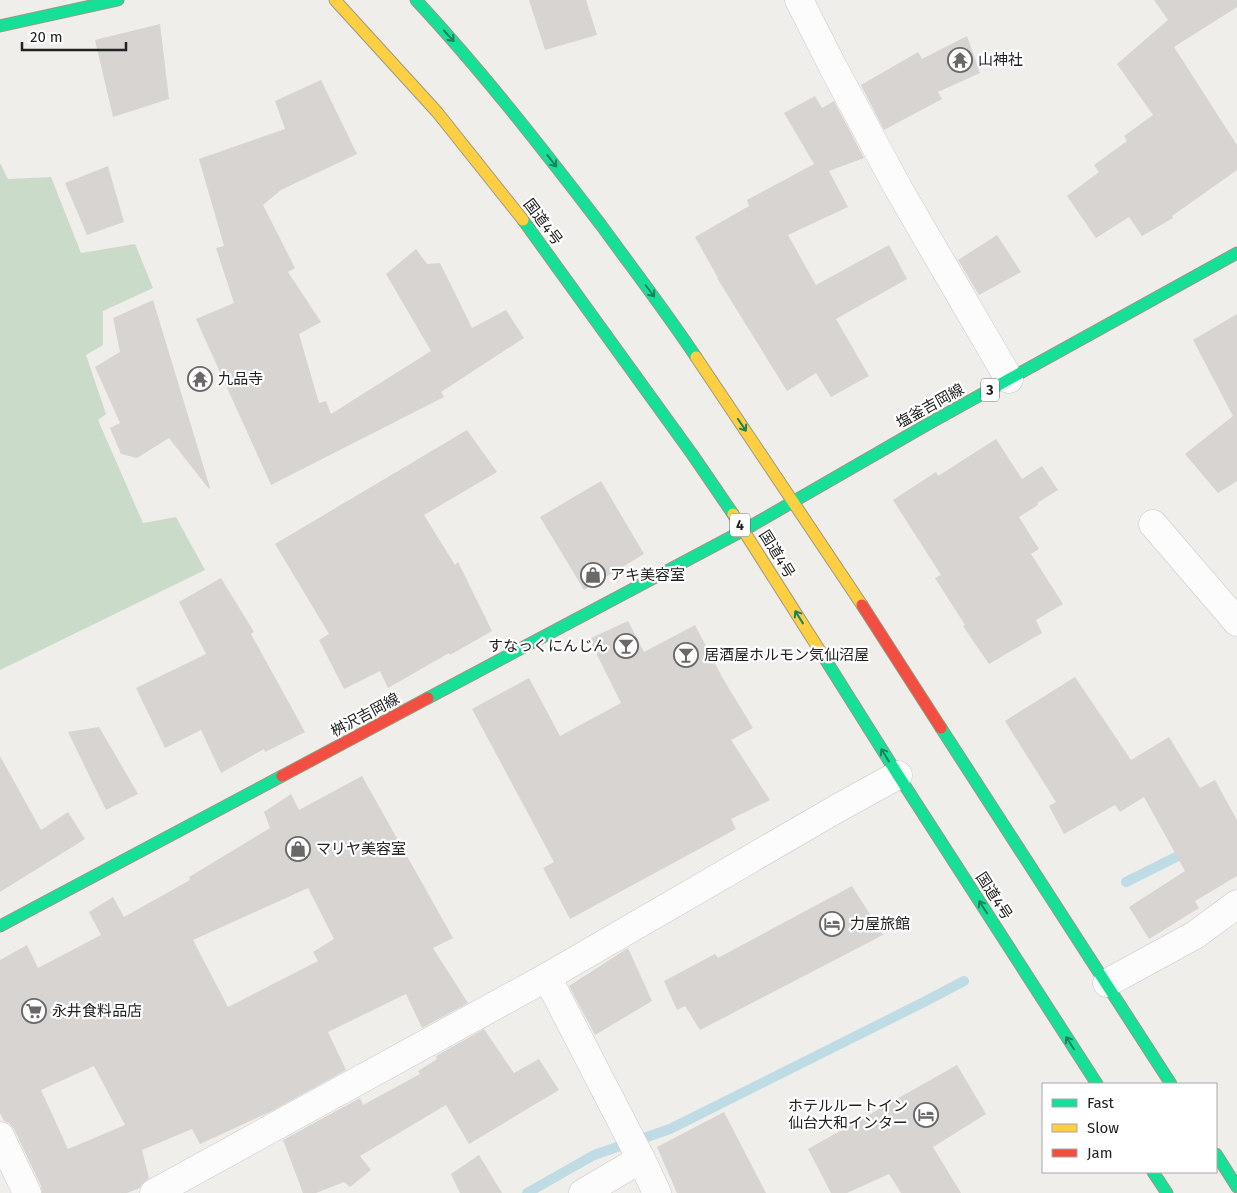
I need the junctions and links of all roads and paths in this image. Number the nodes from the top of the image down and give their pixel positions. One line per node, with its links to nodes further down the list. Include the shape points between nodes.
1 (118, 0): 5 (main road)
2 (335, 0): 10 (main road, 国道4号 / 4, via 437,112 533,232)
3 (416, 0): 8 (main road, one-way to 8, via 455,42 560,171 670,318)
4 (799, 0): 7 (street, via 898,188)
5 (0, 26)
6 (1237, 253): 7 (main road, 塩釜吉岡線 / 3)
7 (1009, 379): 8 (main road, 塩釜吉岡線 / 3)
8 (792, 501): 10 (main road, 塩釜吉岡線 / 3); 16 (main road)
9 (1153, 524): 11 (street)
10 (744, 530): 12 (main road, 国道4号 / 4, one-way to 10); 14 (main road, 桝沢吉岡線)
11 (1237, 622)
12 (898, 775): 15 (street); 17 (main road, 国道4号 / 4, one-way to 12)
13 (1237, 904): 16 (street, via 1195,935)
14 (0, 926)
15 (547, 977): 21 (street); 25 (street)
16 (1107, 983): 18 (main road)
17 (1096, 1083)
18 (1170, 1083)
19 (0, 1136): 24 (street)
20 (1217, 1156): 23 (main road)
21 (640, 1157): 26 (street); 27 (street)
22 (1154, 1173): 28 (main road)
23 (1237, 1187)
24 (27, 1193)
25 (154, 1193)
26 (583, 1193)
27 (657, 1193)
28 (1167, 1193)

